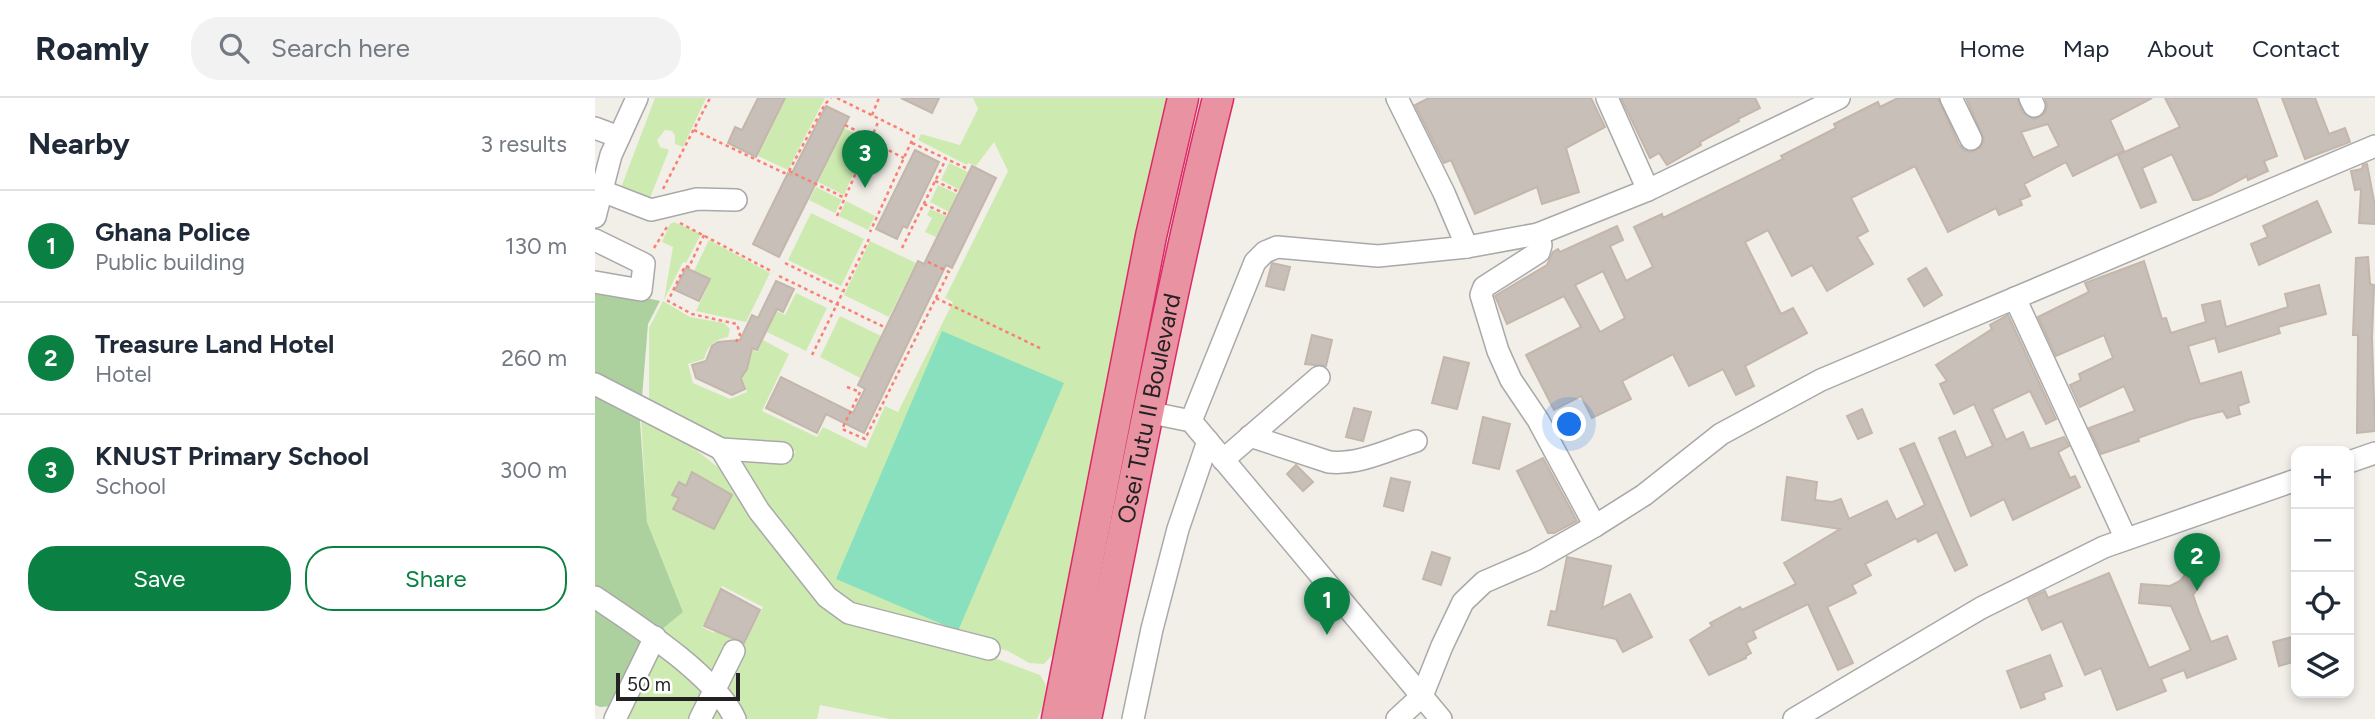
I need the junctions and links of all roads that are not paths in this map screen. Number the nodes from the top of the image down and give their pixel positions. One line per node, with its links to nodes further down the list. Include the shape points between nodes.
1 (637, 98): 9 (street)
2 (1183, 98): 45 (highway, Osei Tutu II Boulevard, via 1148,249)
3 (1218, 98): 23 (highway, Osei Tutu II Boulevard)
4 (1397, 98): 18 (street)
5 (1607, 98): 12 (street)
6 (1839, 98): 12 (street)
7 (1951, 98): 10 (street)
8 (595, 128): 9 (street)
9 (619, 136): 13 (street)
10 (1971, 139)
11 (2375, 146): 20 (street)
12 (1648, 190): 16 (street)
13 (602, 191): 14 (street, via 651,210 697,199); 15 (street)
14 (736, 200)
15 (595, 217)
16 (1538, 234): 18 (street); 34 (street, via 1539,252 1484,287 1481,295 1511,380)
17 (595, 240): 19 (street, via 645,264 641,290)
18 (1467, 247): 24 (street, via 1378,256 1277,247 1265,252 1255,262)
19 (595, 282)
20 (2015, 298): 34 (street, via 1810,386 1721,434 1644,495); 35 (street)
21 (1319, 377): 25 (street)
22 (595, 384): 28 (street)
23 (1147, 412): 24 (street); 46 (highway, Osei Tutu II Boulevard)
24 (1191, 421): 27 (street)
25 (1250, 436): 26 (street, via 1343,464); 31 (street)
26 (1416, 440)
27 (1208, 441): 31 (street); 47 (street, via 1178,529)
28 (721, 449): 29 (street); 38 (street, via 759,511 827,597 849,612)
29 (782, 453)
30 (2375, 453): 32 (street)
31 (1223, 460): 41 (street)
32 (2354, 460)
33 (2291, 483): 35 (street)
34 (1595, 526): 41 (street, via 1484,582 1463,602)
35 (2126, 540): 50 (street, via 1981,608)
36 (595, 597): 37 (street)
37 (655, 637): 40 (street); 42 (street)
38 (989, 649)
39 (734, 651): 40 (street)
40 (714, 691): 43 (street); 44 (street)
41 (1422, 696): 48 (street); 49 (street)
42 (615, 719)
43 (700, 719)
44 (735, 719)
45 (1057, 719)
46 (1086, 719)
47 (1133, 719)
48 (1397, 719)
49 (1441, 719)
50 (1794, 719)

